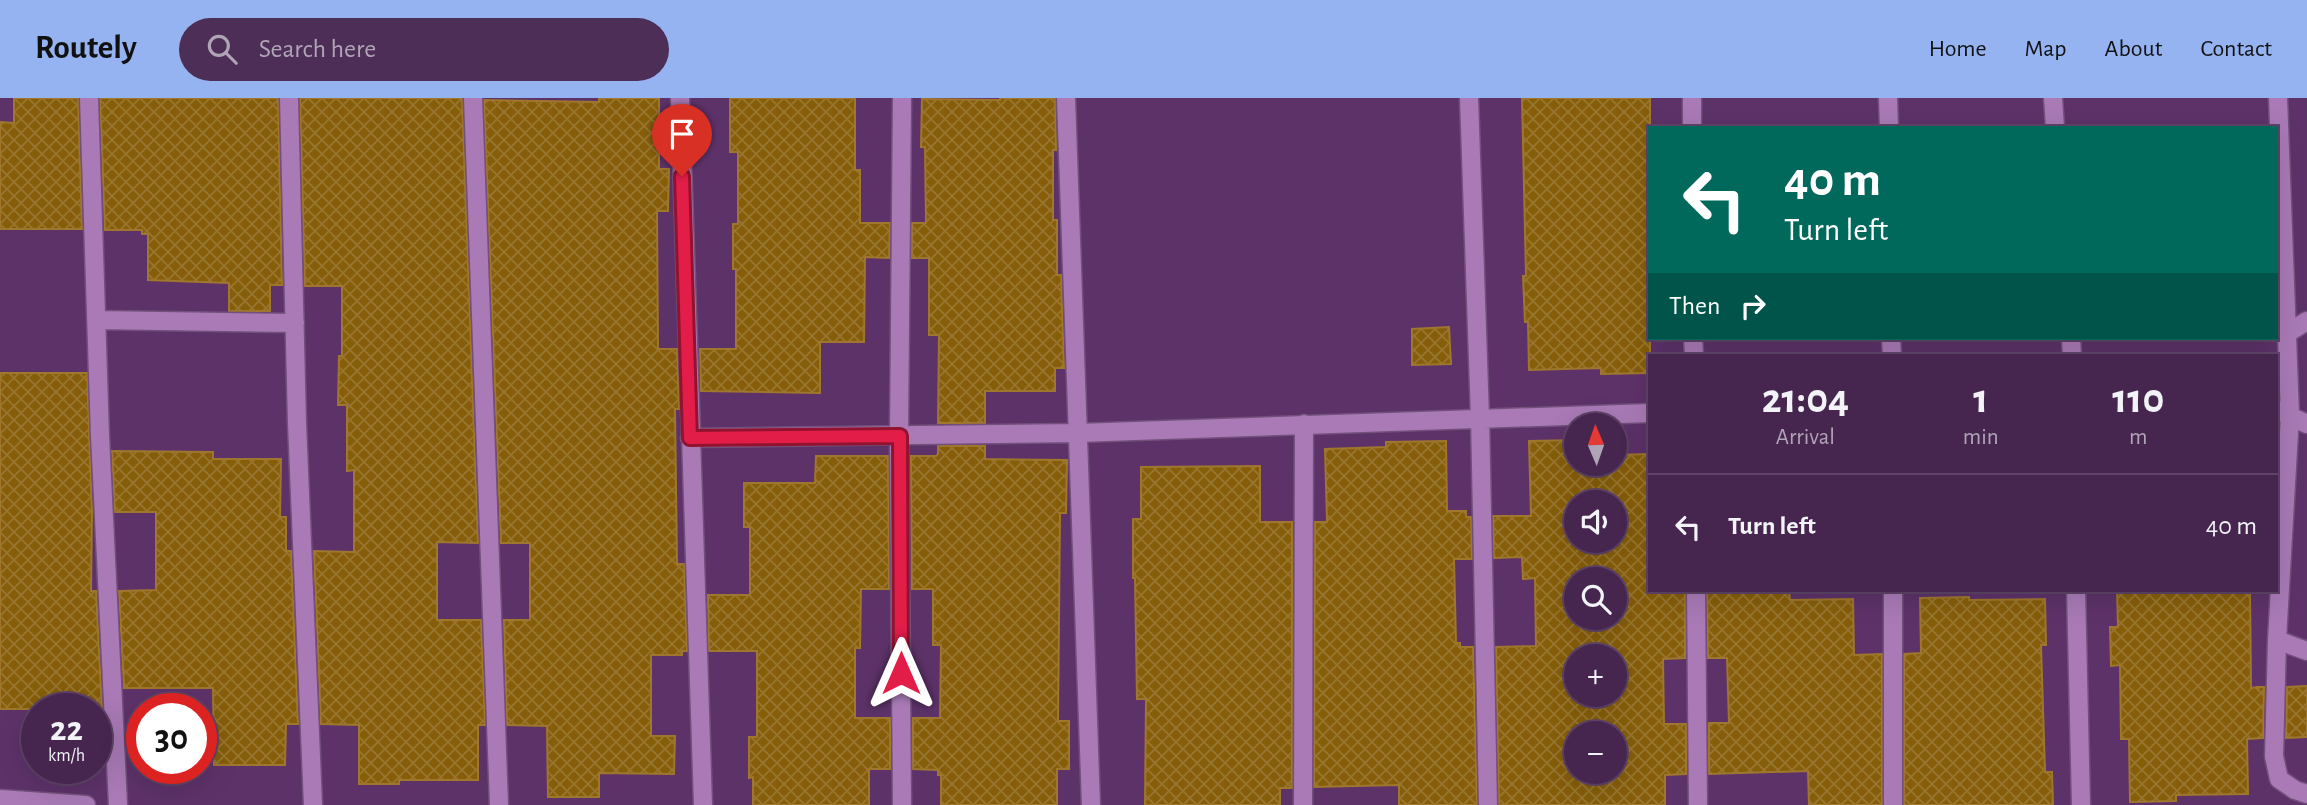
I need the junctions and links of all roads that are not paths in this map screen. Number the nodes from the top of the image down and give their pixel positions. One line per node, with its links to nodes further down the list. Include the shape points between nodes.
1 (89, 98): 15 (street)
2 (289, 98): 17 (street)
3 (473, 98): 37 (street)
4 (680, 98): 26 (street)
5 (901, 98): 25 (street)
6 (1066, 98): 24 (street)
7 (1469, 98): 21 (street)
8 (1692, 98): 12 (street)
9 (1888, 98): 13 (street)
10 (2053, 98): 14 (street)
11 (2277, 98): 18 (street)
12 (1692, 126)
13 (1889, 126)
14 (2055, 126)
15 (96, 320): 17 (street); 35 (street)
16 (2307, 321): 18 (street)
17 (295, 323): 36 (street)
18 (2286, 334): 20 (street)
19 (1648, 413): 21 (street)
20 (2283, 413): 23 (street); 30 (street)
21 (1480, 418): 22 (street); 42 (street)
22 (1304, 424): 24 (street); 41 (street)
23 (2307, 424)
24 (1078, 433): 25 (street); 40 (street)
25 (900, 436): 26 (street); 39 (street)
26 (690, 438): 38 (street)
27 (1696, 592): 43 (street)
28 (1893, 592): 44 (street)
29 (2076, 592): 45 (street)
30 (2277, 640): 31 (street); 32 (street, via 2274,756 2278,779)
31 (2307, 651)
32 (2307, 794)
33 (0, 799): 34 (street)
34 (86, 805)
35 (118, 805)
36 (313, 805)
37 (499, 805)
38 (703, 805)
39 (902, 805)
40 (1091, 805)
41 (1303, 805)
42 (1488, 805)
43 (1698, 805)
44 (1893, 805)
45 (2081, 805)

